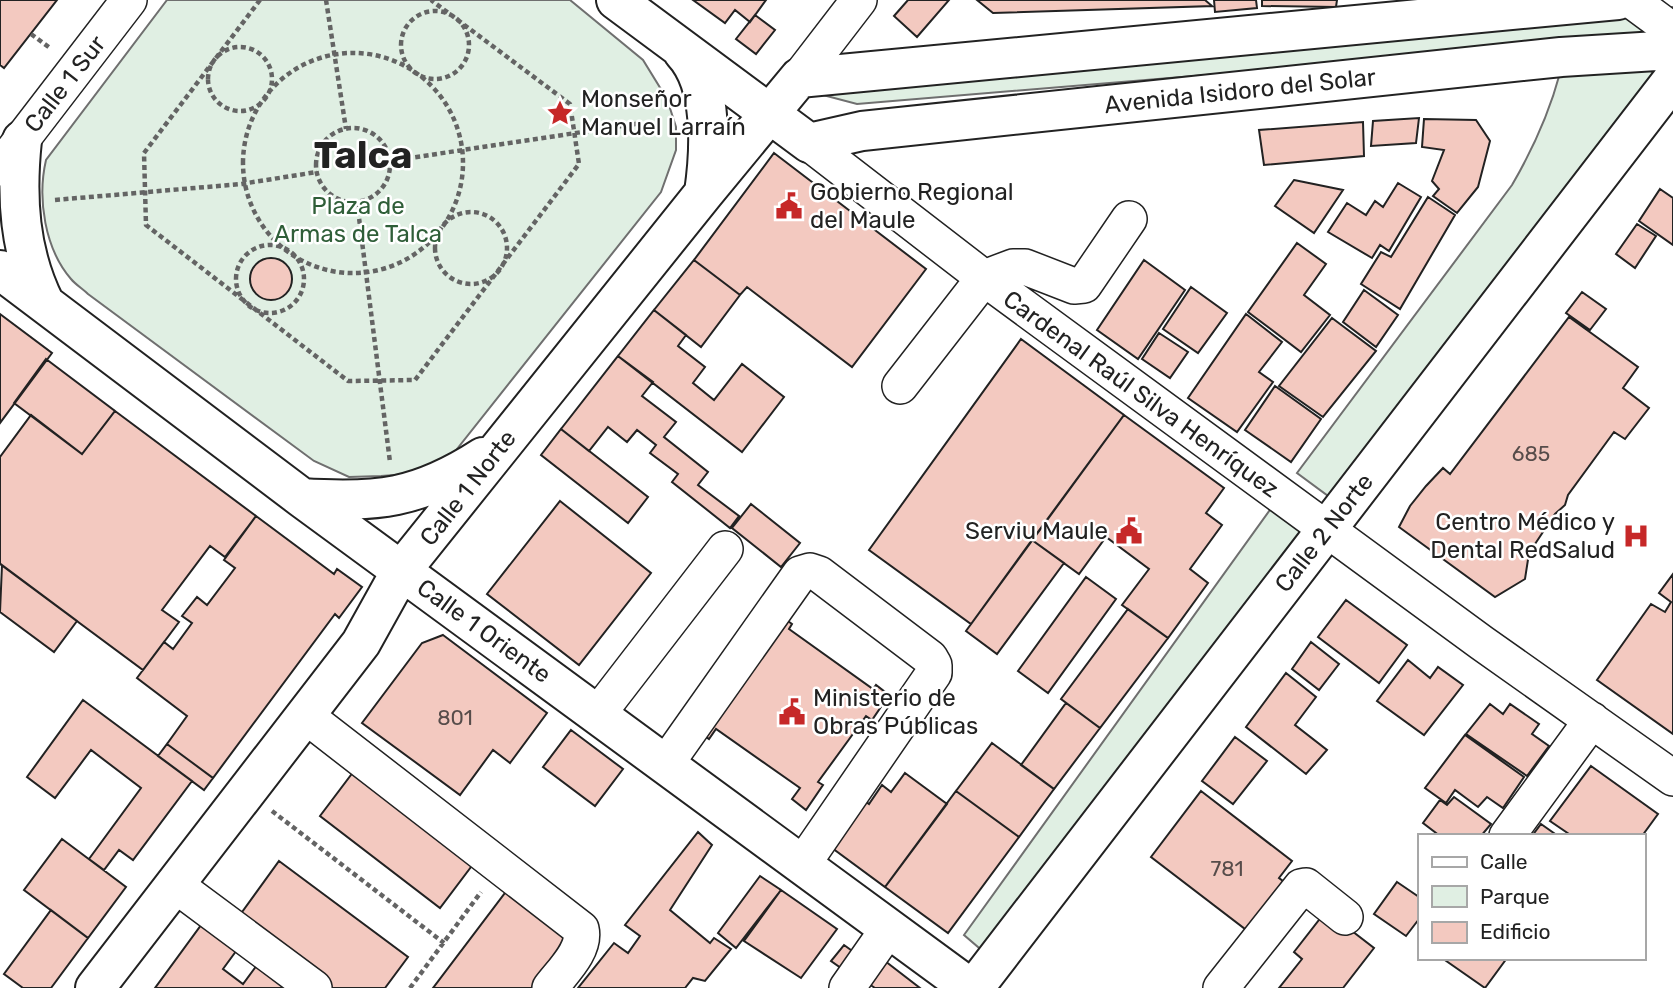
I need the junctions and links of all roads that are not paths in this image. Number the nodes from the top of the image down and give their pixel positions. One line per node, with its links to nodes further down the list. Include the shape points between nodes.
1 (130, 0): 13 (street, Calle 1 Sur)
2 (616, 0): 7 (main road, Cardenal Raúl Silva Henríquez)
3 (859, 0): 9 (street, Calle 1 Norte)
4 (1618, 0): 9 (main road)
5 (1631, 0): 6 (street)
6 (1673, 31)
7 (674, 43): 11 (main road, Cardenal Raúl Silva Henríquez); 14 (main road, via 690,60 706,113 709,139)
8 (1673, 50): 12 (main road, Avenida Isidoro del Solar, via 1561,57 890,128)
9 (799, 78): 11 (main road, Calle 1 Norte)
10 (1673, 79): 22 (main road, Calle 2 Norte)
11 (769, 115): 12 (main road, Cardenal Raúl Silva Henríquez); 14 (main road, Calle 1 Norte)
12 (809, 143): 17 (street, Cardenal Raúl Silva Henríquez)
13 (11, 154): 18 (main road, via 28,263)
14 (704, 193): 20 (main road, Calle 1 Norte)
15 (1129, 219): 17 (street, via 1084,285 1074,286 1025,267)
16 (0, 270): 18 (main road, Calle 1 Oriente)
17 (984, 278): 19 (street); 22 (street, Cardenal Raúl Silva Henríquez)
18 (45, 304): 21 (main road, Calle 1 Oriente)
19 (900, 386)
20 (502, 445): 21 (main road, via 432,485 394,497); 24 (main road, Calle 1 Norte)
21 (302, 498): 24 (main road, Calle 1 Oriente)
22 (1326, 530): 27 (street, Cardenal Raúl Silva Henríquez); 39 (main road, Calle 2 Norte)
23 (725, 549): 25 (street)
24 (401, 571): 25 (main road, Calle 1 Oriente); 26 (main road, Calle 1 Norte, via 361,643)
25 (597, 715): 28 (main road, Calle 1 Oriente)
26 (306, 716): 32 (main road, Calle 1 Norte); 37 (street, via 581,929 581,946)
27 (1592, 720): 29 (street, Cardenal Raúl Silva Henríquez); 30 (street)
28 (665, 765): 31 (main road, Calle 1 Oriente); 31 (street, via 800,574 819,574 930,658 934,673)
29 (1673, 778)
30 (1508, 834)
31 (802, 865): 34 (main road, Calle 1 Oriente)
32 (174, 884): 35 (main road, Calle 1 Norte); 36 (street)
33 (1345, 917): 40 (street, via 1306,886 1301,887)
34 (888, 928): 38 (street); 39 (main road, Calle 1 Oriente)
35 (95, 988)
36 (314, 988)
37 (550, 988)
38 (846, 988)
39 (972, 988)
40 (1221, 988)

